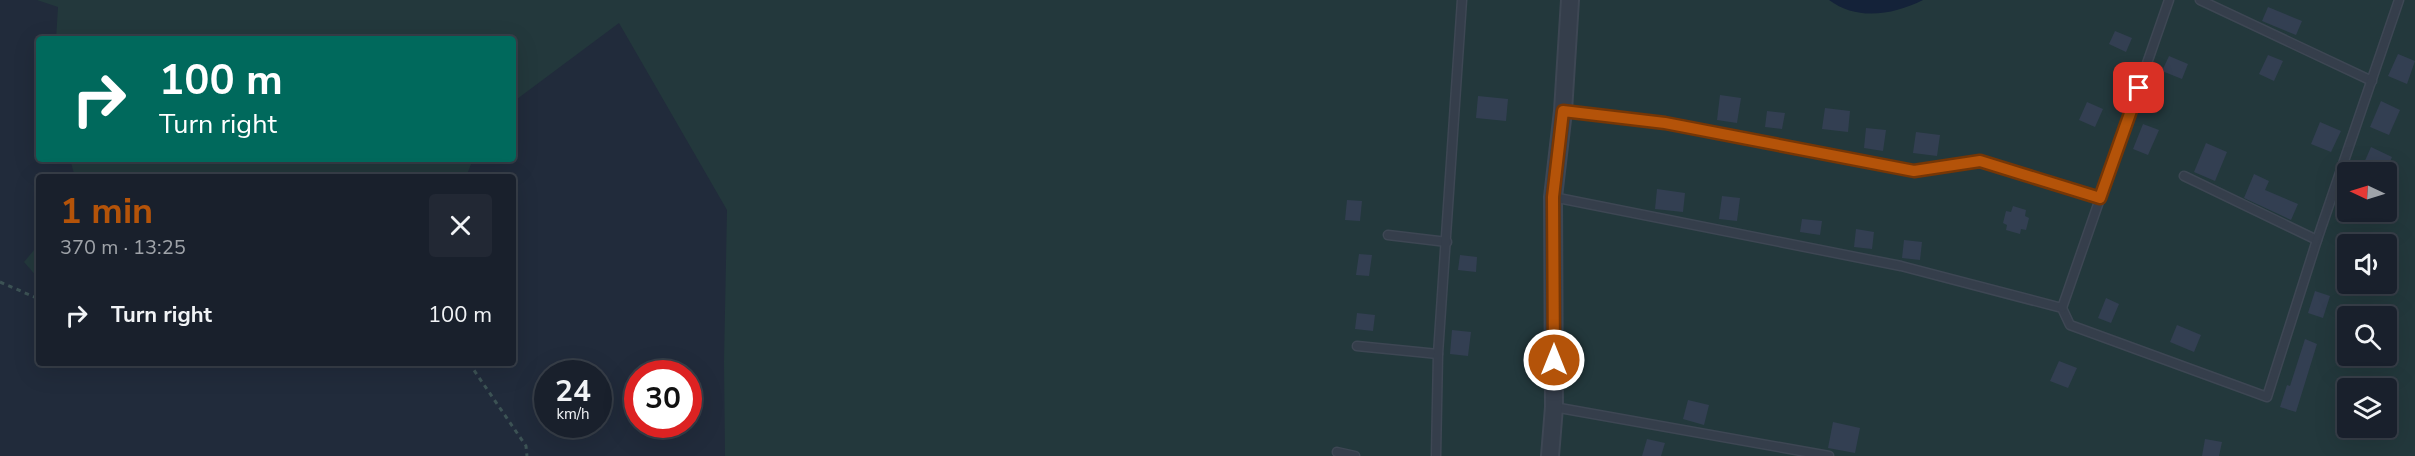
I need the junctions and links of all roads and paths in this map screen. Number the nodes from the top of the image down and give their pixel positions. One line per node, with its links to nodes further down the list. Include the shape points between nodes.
1 (1462, 0): 13 (lane)
2 (1570, 0): 7 (street)
3 (2169, 0): 10 (lane)
4 (2200, 0): 6 (lane)
5 (2399, 0): 6 (lane)
6 (2372, 81): 12 (lane)
7 (1563, 111): 9 (street); 10 (lane, via 1665,123 1914,171 1980,161)
8 (2184, 176): 12 (lane)
9 (1553, 197): 16 (lane, via 1901,266); 20 (street)
10 (2100, 198): 16 (lane)
11 (1388, 235): 13 (lane)
12 (2317, 240): 16 (lane, via 2267,397 2070,325)
13 (1447, 242): 18 (lane)
14 (0, 282): 15 (path)
15 (36, 298)
16 (2062, 308)
17 (1357, 346): 18 (lane)
18 (1438, 354): 24 (lane)
19 (471, 366): 22 (path, via 526,446)
20 (1554, 407): 25 (street); 26 (lane)
21 (1337, 452): 23 (lane)
22 (527, 456)
23 (1355, 456)
24 (1436, 456)
25 (1550, 456)
26 (1829, 456)

